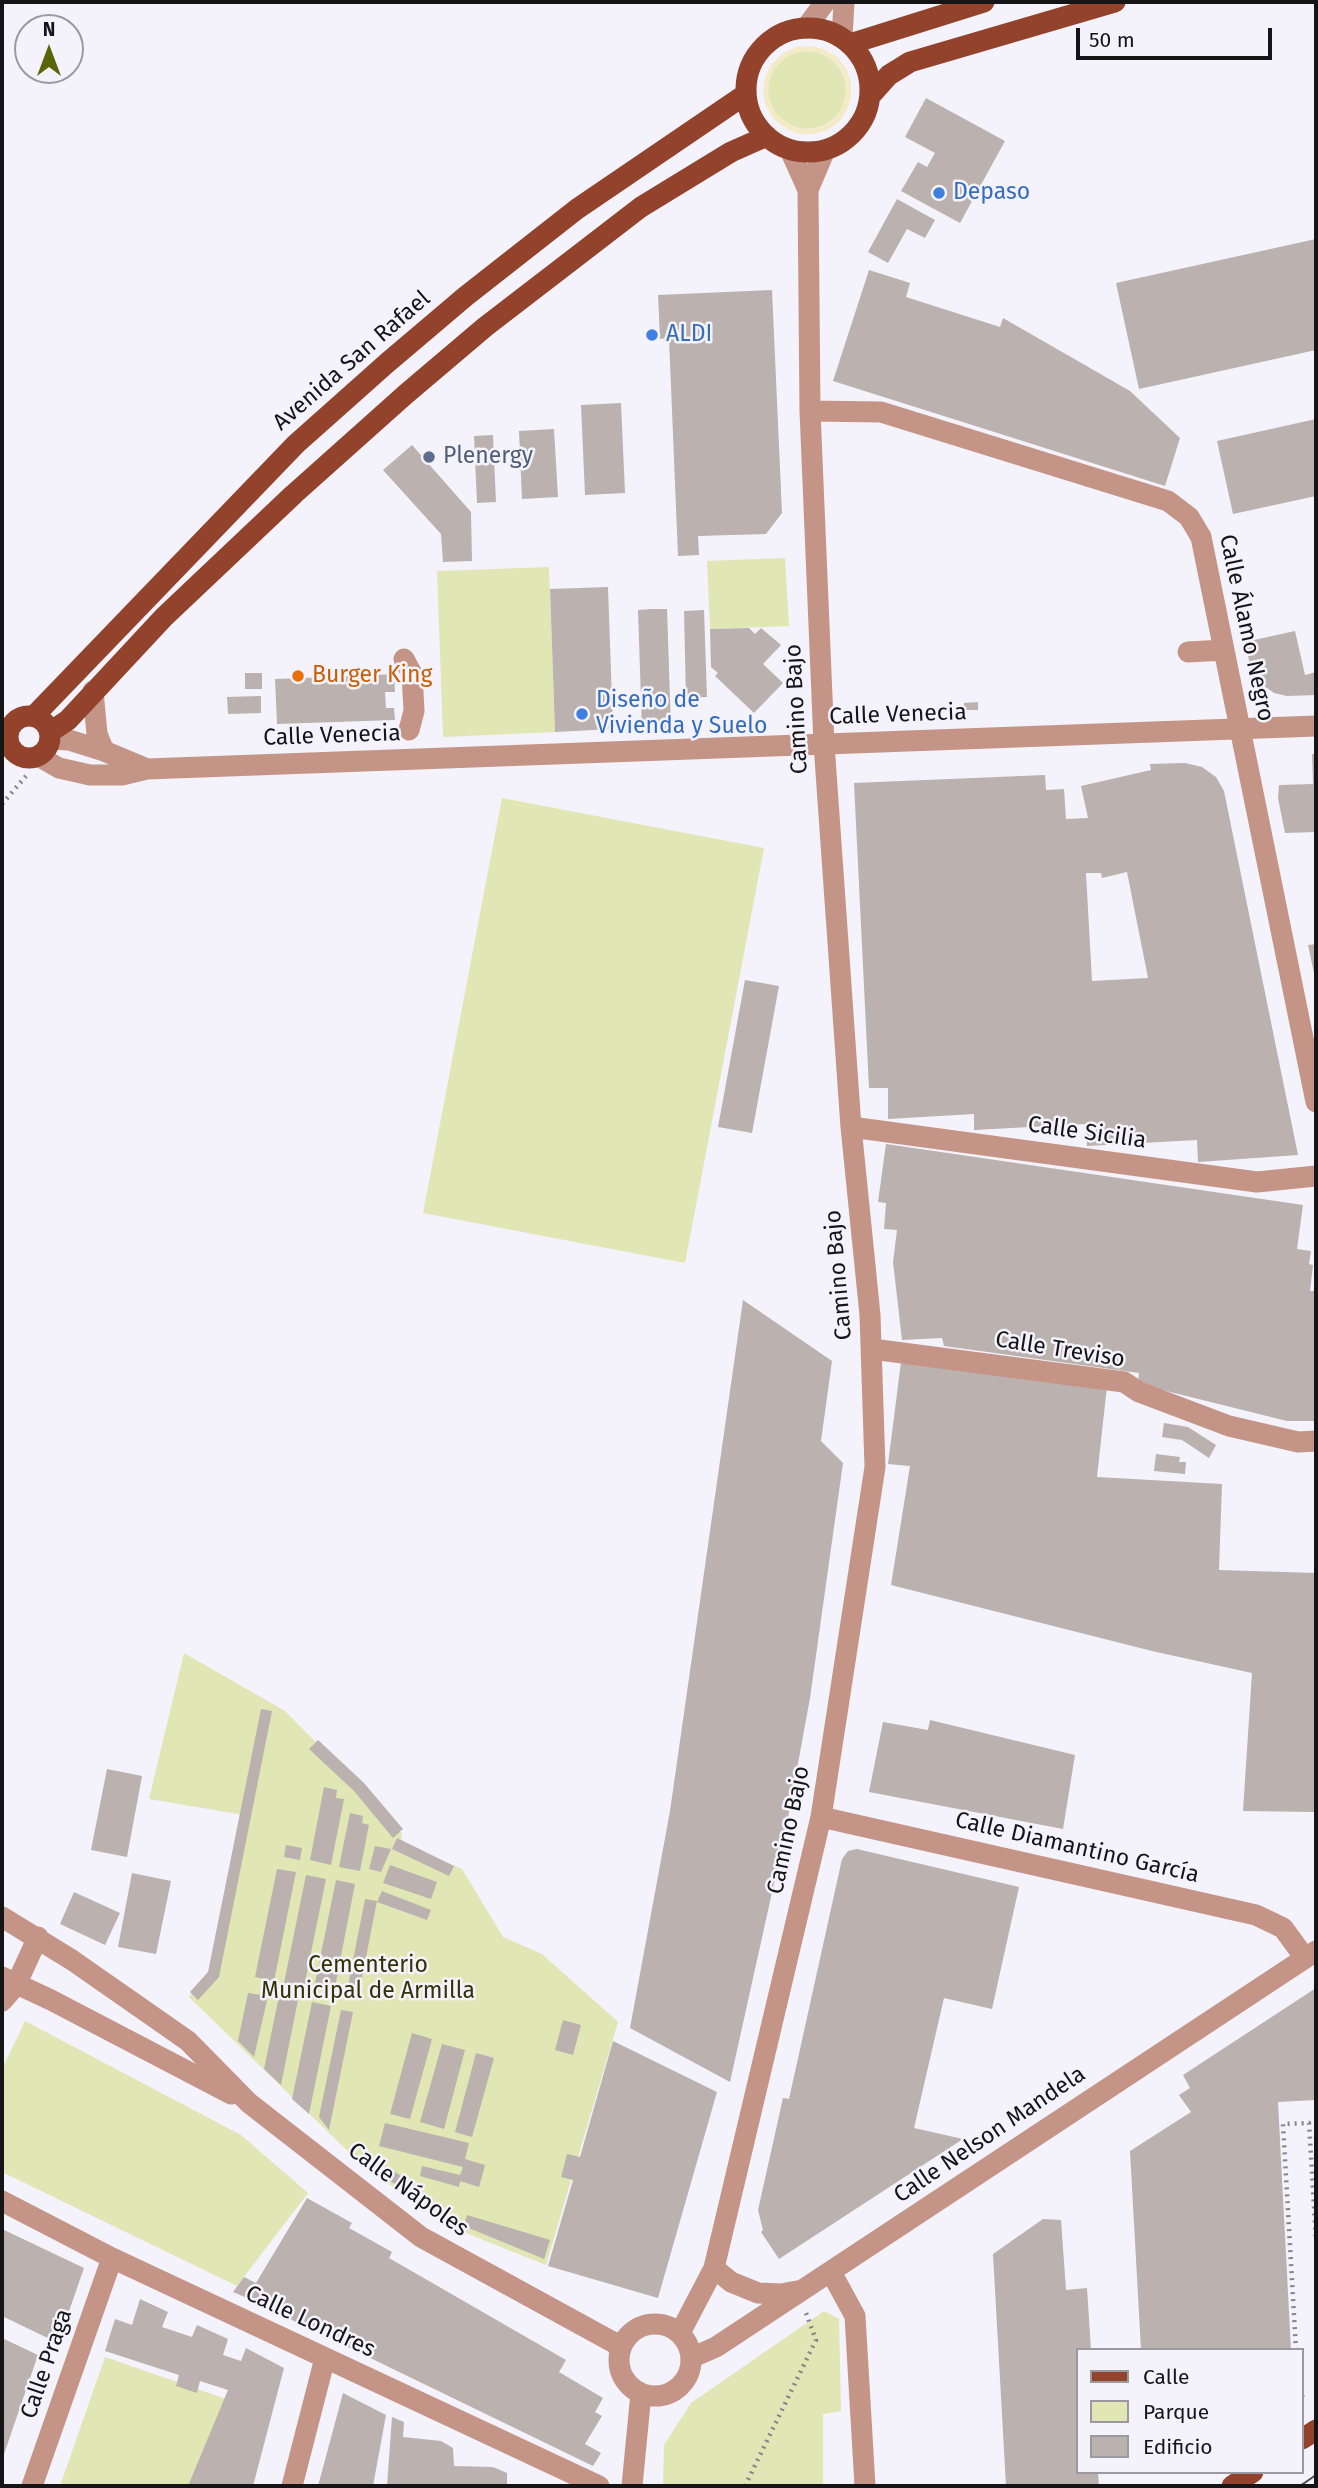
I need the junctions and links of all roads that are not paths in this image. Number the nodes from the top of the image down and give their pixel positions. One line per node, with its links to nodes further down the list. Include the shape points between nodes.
1 (825, 2): 5 (street)
2 (844, 2): 6 (street)
3 (984, 2): 6 (main road)
4 (1115, 2): 8 (main road, via 910,62 889,75)
5 (806, 28): 6 (main road); 7 (main road, via 787,32 759,53 750,69)
6 (846, 41): 8 (main road, via 861,57)
7 (746, 94): 9 (main road, via 753,118); 18 (main road, Avenida San Rafael, via 577,209 387,363 286,454)
8 (871, 95): 11 (main road, via 856,131)
9 (766, 136): 10 (main road); 17 (main road, via 641,207 485,327 294,494)
10 (790, 150): 11 (main road); 12 (street, Camino Bajo)
11 (825, 150): 12 (street, Camino Bajo)
12 (808, 190): 13 (street, Camino Bajo)
13 (810, 411): 14 (street, Calle Álamo Negro, via 881,412 1167,501 1189,517 1201,537); 22 (street, Camino Bajo)
14 (1224, 650): 15 (street); 21 (street, Calle Álamo Negro)
15 (1188, 652)
16 (404, 659): 20 (street, via 412,674 414,711)
17 (93, 691): 23 (main road, via 68,720); 24 (street, via 97,734)
18 (34, 716): 23 (main road, via 44,722); 23 (main road, Avenida San Rafael, via 15,721 9,731)
19 (1316, 726): 21 (street, Calle Venecia)
20 (409, 730)
21 (1241, 730): 22 (street, Calle Venecia); 26 (street, Calle Álamo Negro)
22 (824, 744): 25 (street, Calle Venecia); 27 (street, Camino Bajo)
23 (25, 747): 24 (street, Calle Venecia, via 69,740); 25 (street, Calle Venecia, via 59,768 90,775)
24 (104, 751): 25 (street, Calle Venecia)
25 (147, 769)
26 (1316, 1102)
27 (851, 1127): 28 (street, Calle Sicilia, via 1257,1182); 29 (street, Camino Bajo)
28 (1316, 1176)
29 (872, 1349): 30 (street, Calle Treviso, via 1124,1382 1229,1426 1298,1442); 31 (street, Camino Bajo, via 875,1466)
30 (1316, 1441)
31 (821, 1817): 34 (street, Calle Diamantino García, via 1256,1915 1283,1928); 40 (street, Camino Bajo)
32 (2, 1917): 33 (street, Calle Nápoles)
33 (38, 1937): 35 (street); 37 (street, Calle Nápoles, via 188,2041)
34 (1310, 1955): 41 (street, Calle Nelson Mandela)
35 (9, 1981): 36 (street); 37 (street, Calle Nápoles)
36 (2, 2001)
37 (249, 2103): 44 (street, Calle Nápoles, via 421,2238)
38 (2, 2202): 39 (street, Calle Londres)
39 (112, 2258): 45 (street, Calle Londres); 49 (street, Calle Praga)
40 (714, 2268): 42 (street, via 731,2282 758,2293); 43 (street, Camino Bajo)
41 (831, 2272): 42 (street, Calle Nelson Mandela); 53 (street, via 855,2316)
42 (799, 2291): 46 (street, Calle Nelson Mandela, via 716,2347)
43 (680, 2333): 44 (street, via 663,2324 644,2325); 46 (street)
44 (620, 2346): 47 (street, via 620,2371)
45 (325, 2358): 50 (street); 51 (street, Calle Londres)
46 (691, 2358): 47 (street, via 687,2377 676,2389 664,2395)
47 (641, 2393): 52 (street)
48 (1250, 2474): 54 (main road)
49 (32, 2486)
50 (292, 2486)
51 (598, 2486)
52 (632, 2486)
53 (865, 2486)
54 (1233, 2486)

